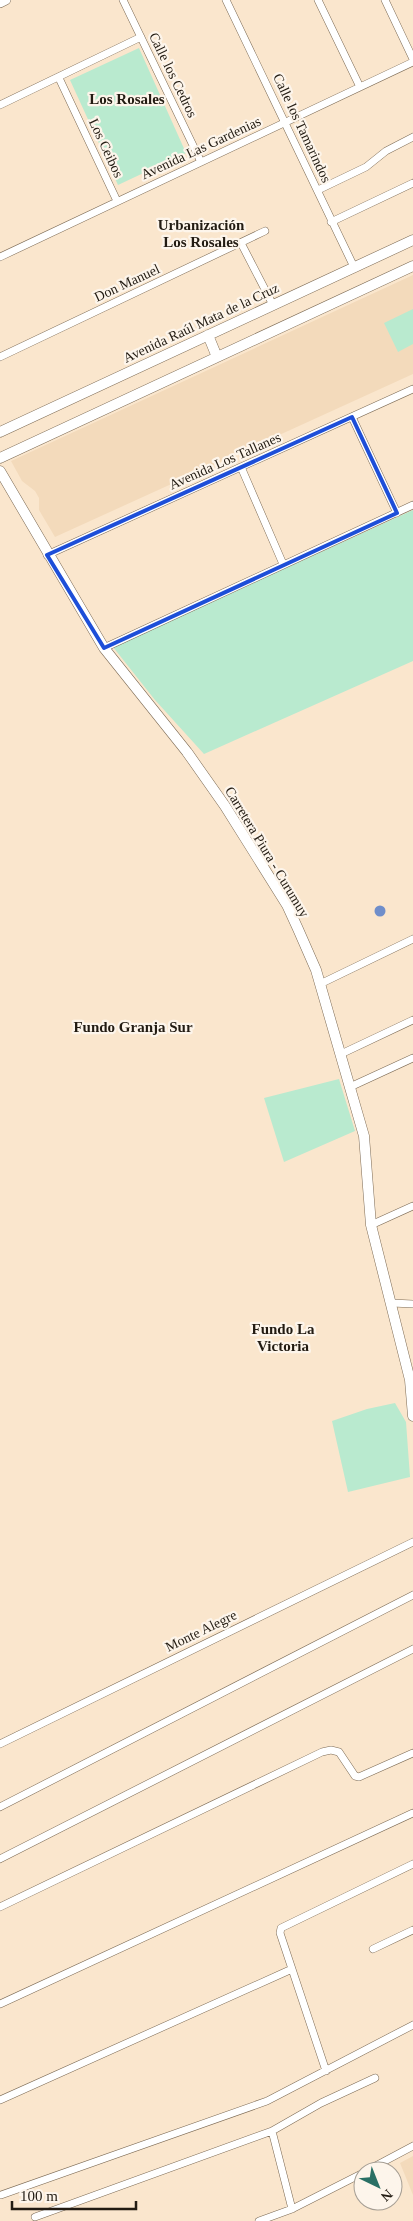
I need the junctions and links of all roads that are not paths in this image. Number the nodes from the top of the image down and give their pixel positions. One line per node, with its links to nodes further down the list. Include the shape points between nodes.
1 (6, 0): 6 (street)
2 (123, 0): 7 (street, Calle los Cedros)
3 (226, 0): 12 (street, Calle los Tamarindos)
4 (318, 0): 10 (street)
5 (385, 0): 8 (street)
6 (0, 3)
7 (141, 37): 9 (street); 14 (street, Calle los Cedros)
8 (413, 60): 10 (street, Avenida Las Gardenias)
9 (59, 78): 11 (street); 17 (street, Los Ceibos)
10 (360, 87): 12 (street, Avenida Las Gardenias)
11 (0, 105)
12 (286, 123): 14 (street, Avenida Las Gardenias); 16 (street, Calle los Tamarindos)
13 (413, 137): 16 (street, via 386,151 366,168)
14 (201, 162): 17 (street, Avenida Las Gardenias)
15 (413, 183): 18 (street)
16 (318, 190): 18 (street, Calle los Tamarindos)
17 (117, 201): 22 (street, Avenida Las Gardenias)
18 (331, 222): 24 (street, Calle los Tamarindos)
19 (265, 231): 21 (street, Don Manuel)
20 (413, 240): 24 (main road, Avenida Raúl Mata de la Cruz)
21 (241, 243): 25 (street); 27 (street, Don Manuel)
22 (1, 254)
23 (413, 266): 28 (main road)
24 (354, 267): 25 (main road, Avenida Raúl Mata de la Cruz)
25 (273, 305): 26 (main road, Avenida Raúl Mata de la Cruz)
26 (208, 335): 28 (main road); 31 (main road, Avenida Raúl Mata de la Cruz)
27 (0, 357)
28 (217, 357): 32 (main road)
29 (413, 389): 30 (street, Avenida Los Tallanes)
30 (352, 417): 33 (street, Avenida Los Tallanes); 36 (street)
31 (0, 432)
32 (0, 458)
33 (240, 467): 37 (street, Avenida Los Tallanes); 38 (street)
34 (0, 471): 37 (main road, Carretera Piura - Curumuy)
35 (413, 505): 36 (street)
36 (397, 513): 38 (street)
37 (47, 555): 39 (main road, Carretera Piura - Curumuy)
38 (283, 564): 39 (street)
39 (104, 648): 41 (main road, Carretera Piura - Curumuy, via 187,752 249,843 291,913)
40 (413, 940): 41 (street)
41 (320, 984): 43 (main road, Carretera Piura - Curumuy)
42 (413, 1020): 43 (street)
43 (341, 1054): 45 (main road, Carretera Piura - Curumuy)
44 (413, 1058): 45 (street)
45 (350, 1088): 47 (main road, Carretera Piura - Curumuy, via 364,1136)
46 (413, 1206): 47 (street)
47 (371, 1225): 48 (main road, Carretera Piura - Curumuy)
48 (392, 1303): 49 (street); 50 (main road, Carretera Piura - Curumuy, via 410,1380)
49 (413, 1304)
50 (413, 1416)
51 (413, 1542): 54 (street, Monte Alegre)
52 (413, 1595): 56 (street)
53 (413, 1649): 58 (street)
54 (0, 1744)
55 (413, 1753): 60 (street, via 359,1777 339,1752 322,1752)
56 (0, 1807)
57 (413, 1813): 64 (street)
58 (0, 1859)
59 (413, 1864): 63 (street, via 284,1925 280,1933)
60 (0, 1907)
61 (413, 1930): 62 (street)
62 (373, 1949)
63 (292, 1969): 66 (street); 68 (street)
64 (0, 2004)
65 (413, 2025): 66 (street)
66 (326, 2071): 73 (street, via 268,2101)
67 (375, 2078): 69 (street)
68 (0, 2100)
69 (272, 2131): 74 (street); 75 (street)
70 (413, 2146): 71 (street)
71 (385, 2161)
72 (353, 2178): 74 (street)
73 (1, 2195)
74 (292, 2209): 76 (street)
75 (35, 2217)
76 (259, 2221)

